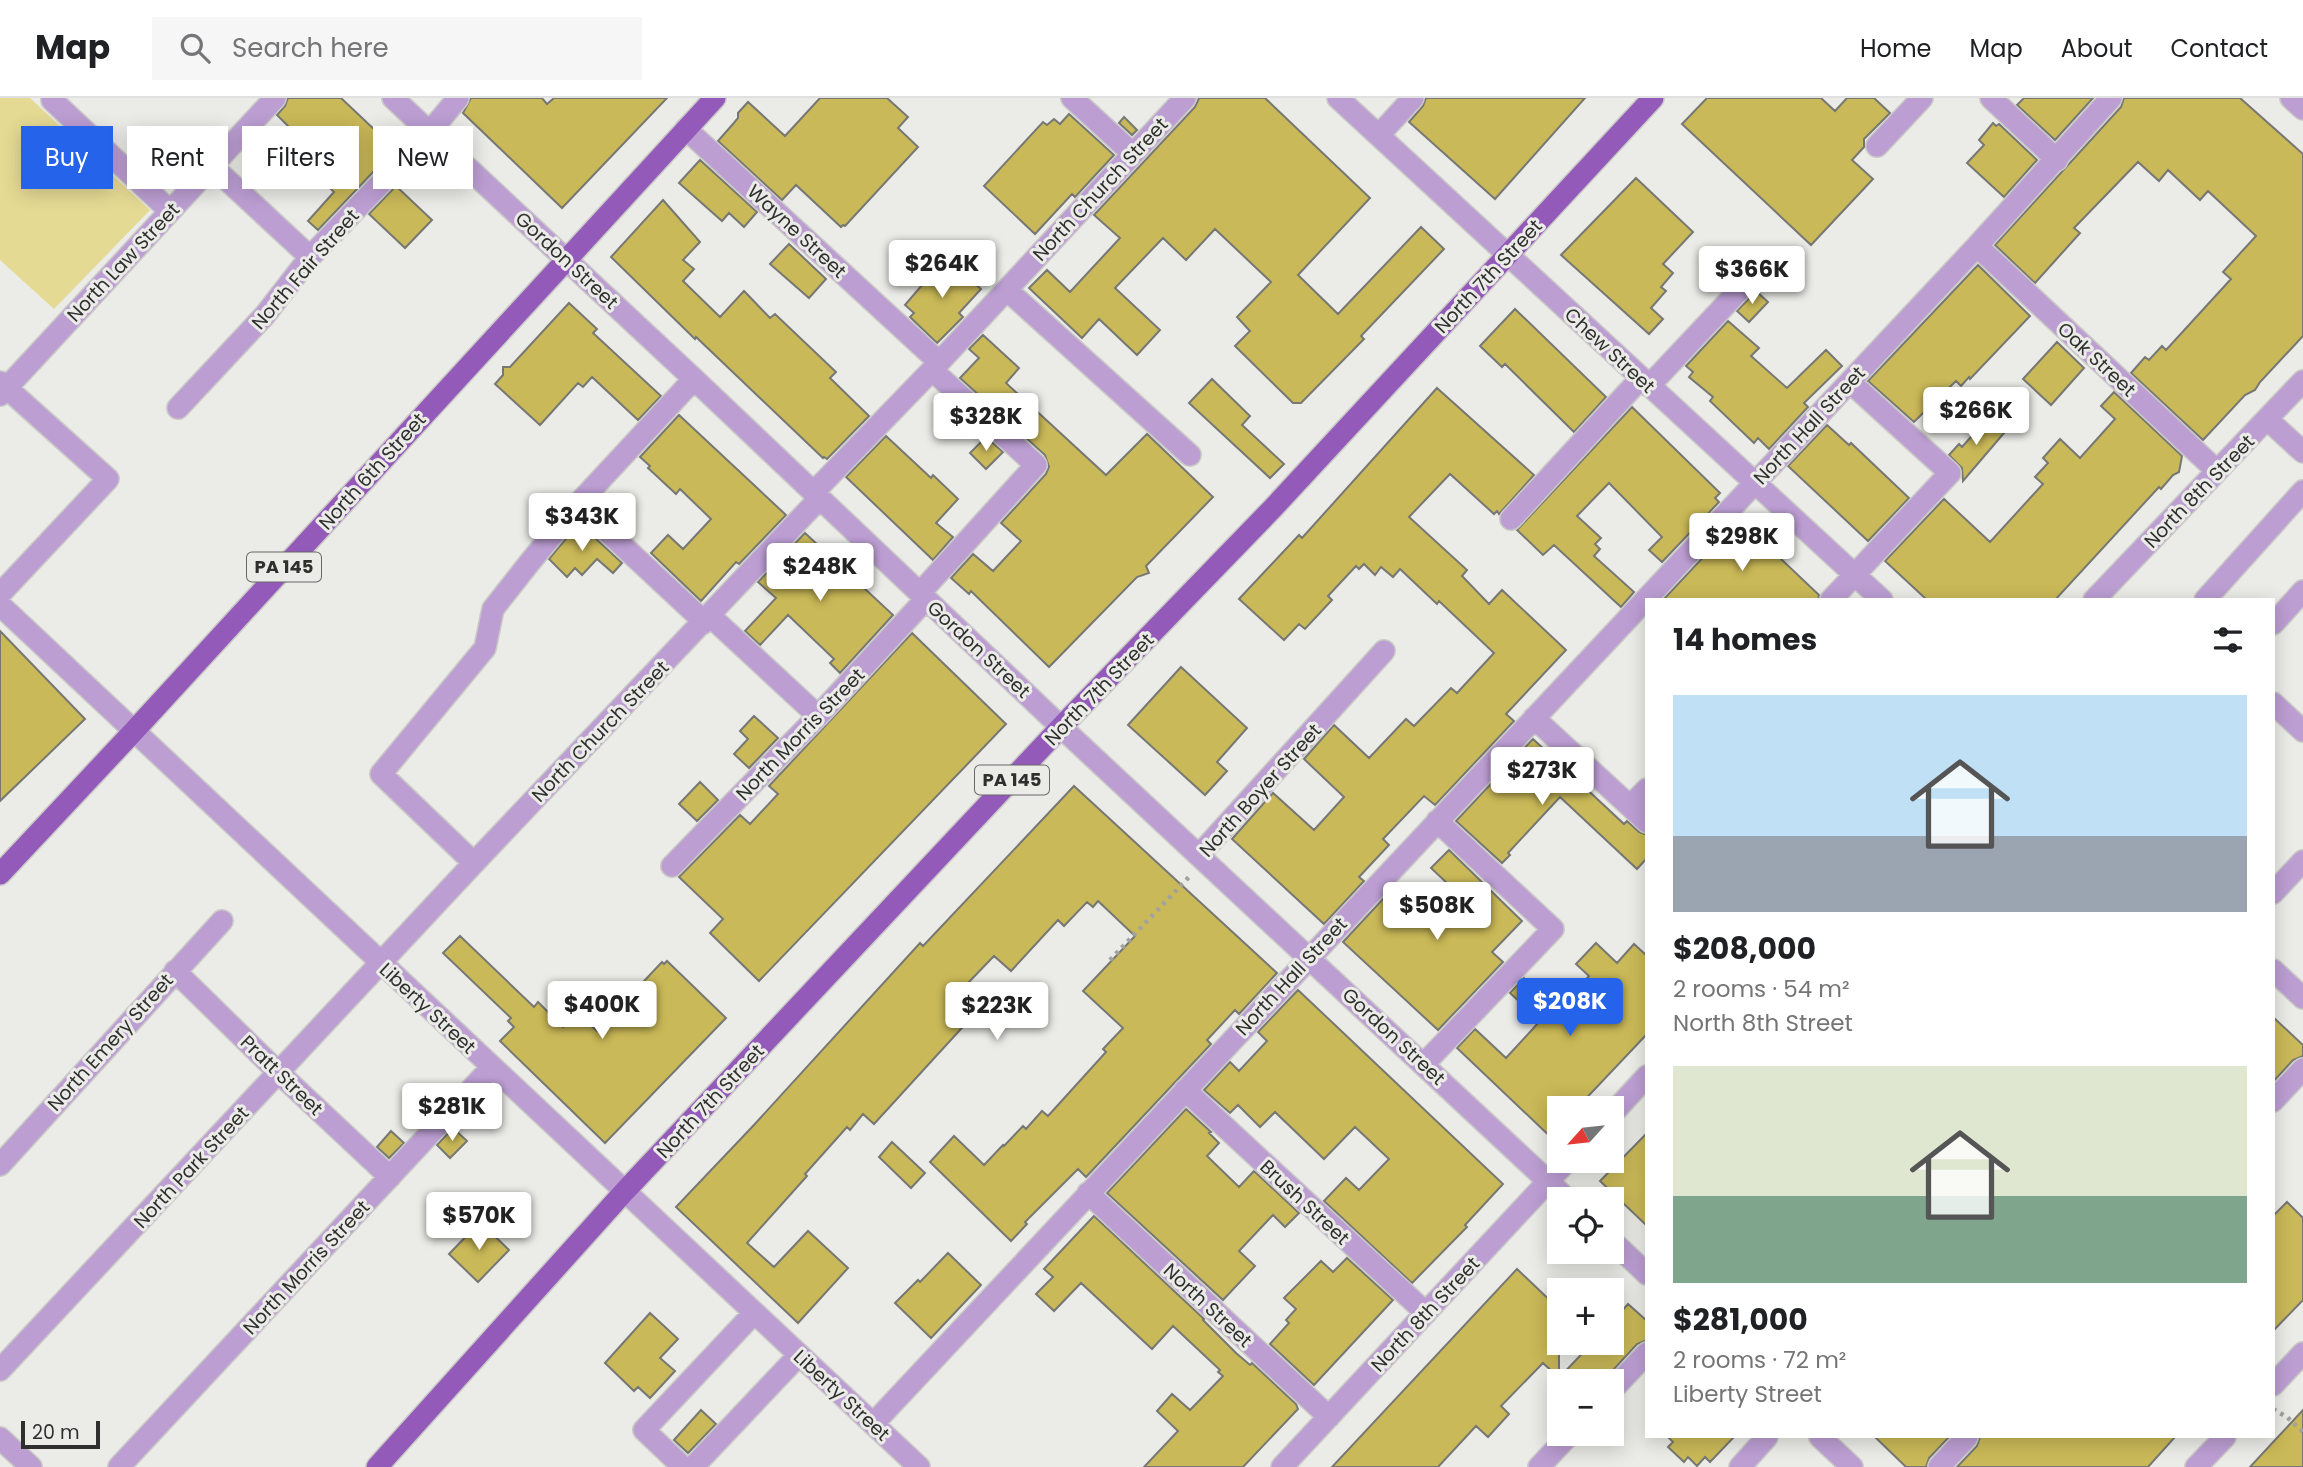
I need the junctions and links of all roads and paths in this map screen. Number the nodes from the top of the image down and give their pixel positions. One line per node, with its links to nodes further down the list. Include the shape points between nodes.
1 (275, 98): 21 (street, North Law Street)
2 (393, 98): 16 (street, Gordon Street)
3 (458, 98): 17 (street, North Fair Street)
4 (715, 98): 18 (main road, North 6th Street / PA 145)
5 (1072, 98): 22 (street)
6 (1185, 98): 22 (street, North Church Street)
7 (1338, 98): 19 (street, Chew Street)
8 (1413, 98): 19 (street)
9 (1653, 98): 30 (main road, North 7th Street / PA 145)
10 (1922, 98): 20 (street)
11 (1991, 98): 23 (street)
12 (2111, 98): 23 (street, North Hall Street)
13 (2291, 98): 15 (street)
14 (53, 99): 28 (street)
15 (2303, 109)
16 (422, 126)
17 (435, 126)
18 (686, 129): 32 (main road, North 6th Street / PA 145); 35 (street, Wayne Street)
19 (1379, 135): 30 (street, Chew Street)
20 (1877, 146)
21 (228, 149)
22 (1133, 154): 34 (street, North Church Street)
23 (2057, 160): 29 (street, North Hall Street)
24 (473, 173): 32 (street, Gordon Street)
25 (228, 181): 31 (street)
26 (191, 189): 28 (street, North Law Street)
27 (375, 189): 31 (street, North Fair Street)
28 (170, 211): 40 (street, North Law Street)
29 (1977, 246): 39 (street, North Hall Street); 46 (street, Oak Street)
30 (1508, 255): 38 (street, Chew Street); 68 (main road, North 7th Street / PA 145)
31 (310, 257): 41 (street, North Fair Street, via 265,315)
32 (566, 259): 36 (street, Gordon Street); 70 (main road, North 6th Street / PA 145)
33 (1745, 284): 38 (street)
34 (1007, 290): 35 (street, North Church Street); 44 (street)
35 (936, 366): 45 (street, Wayne Street); 49 (street, North Church Street)
36 (694, 379): 49 (street, Gordon Street); 50 (street)
37 (2303, 381): 42 (street, North 8th Street)
38 (1645, 382): 47 (street, Chew Street); 51 (street)
39 (1850, 382): 47 (street, North Hall Street); 52 (street, via 1950,473)
40 (2, 388): 61 (street, via 108,479)
41 (178, 408)
42 (2267, 419): 43 (street); 46 (street, North 8th Street)
43 (2303, 452)
44 (1190, 455)
45 (1036, 465): 54 (street, North Morris Street)
46 (2217, 471): 58 (street, North 8th Street)
47 (1755, 484): 52 (street, Chew Street); 55 (street, North Hall Street)
48 (2303, 491): 59 (street)
49 (816, 496): 54 (street, Gordon Street); 62 (street, North Church Street)
50 (578, 504): 62 (street); 77 (street, via 493,609 485,648 381,774)
51 (1511, 519)
52 (1855, 575): 56 (street); 57 (street, Chew Street)
53 (2303, 591): 63 (street)
54 (923, 596): 66 (street, North Morris Street); 68 (street, Gordon Street)
55 (1647, 598)
56 (1833, 598)
57 (1880, 598)
58 (2096, 598)
59 (2207, 598)
60 (1645, 600): 67 (street, North Hall Street)
61 (1, 606): 70 (street, Liberty Street)
62 (706, 619): 66 (street); 77 (street, North Church Street)
63 (2275, 622)
64 (1384, 651): 75 (street, North Boyer Street)
65 (2275, 705): 69 (street)
66 (818, 716): 78 (street, North Morris Street)
67 (1534, 718): 72 (street); 74 (street, North Hall Street)
68 (1061, 727): 75 (street, Gordon Street); 101 (main road, North 7th Street / PA 145)
69 (2303, 731)
70 (134, 732): 79 (main road, North 6th Street / PA 145); 84 (street, Liberty Street)
71 (1645, 791): 72 (street)
72 (1630, 806): 73 (street)
73 (1645, 820)
74 (1437, 821): 82 (street, North Hall Street); 88 (street, via 1553,929)
75 (1200, 854): 82 (street, Gordon Street); 83 (path, North Boyer Street, via 1190,876)
76 (2303, 861): 80 (street)
77 (474, 863): 84 (street, North Church Street)
78 (672, 866)
79 (0, 874)
80 (2275, 890)
81 (222, 920): 85 (street, North Emery Street)
82 (1309, 956): 88 (street, Gordon Street); 93 (street, North Hall Street)
83 (1110, 960)
84 (380, 964): 89 (street, Liberty Street); 91 (street, North Park Street)
85 (175, 971): 91 (street, Pratt Street); 96 (street, North Emery Street)
86 (2275, 972): 87 (street)
87 (2303, 998)
88 (1424, 1064): 99 (street, Gordon Street)
89 (492, 1067): 98 (street, North Morris Street); 101 (street, Liberty Street)
90 (2303, 1069): 94 (street)
91 (279, 1073): 98 (street, Pratt Street); 110 (street, North Park Street)
92 (1645, 1078): 95 (street)
93 (1185, 1090): 102 (street, North Hall Street); 105 (street, Brush Street)
94 (2275, 1099)
95 (1624, 1101)
96 (0, 1165)
97 (1556, 1173): 99 (street, North 8th Street)
98 (390, 1177): 124 (street, North Morris Street)
99 (1549, 1181): 100 (street, Gordon Street); 105 (street, North 8th Street)
100 (1555, 1187)
101 (624, 1192): 106 (street, Liberty Street); 125 (main road, North 7th Street / PA 145)
102 (1088, 1193): 114 (street, North Street); 115 (street, North Hall Street)
103 (1624, 1252): 104 (street)
104 (1645, 1272)
105 (1426, 1312): 114 (street, North 8th Street)
106 (754, 1313): 108 (street, Liberty Street); 126 (street, via 644,1430)
107 (2303, 1353): 112 (street)
108 (799, 1355): 115 (street, Liberty Street); 127 (street)
109 (1645, 1355): 111 (street)
110 (0, 1370)
111 (1624, 1377)
112 (2275, 1383)
113 (2275, 1410): 116 (path)
114 (1329, 1417): 129 (street, North 8th Street)
115 (873, 1424): 128 (street, Liberty Street)
116 (2303, 1432)
117 (0, 1438): 123 (street)
118 (1766, 1438): 131 (street)
119 (1821, 1438): 132 (street)
120 (1966, 1438): 133 (street)
121 (2224, 1438): 134 (street)
122 (1559, 1446): 130 (street)
123 (31, 1467)
124 (119, 1467)
125 (377, 1467)
126 (683, 1467)
127 (692, 1467)
128 (919, 1467)
129 (1282, 1467)
130 (1539, 1467)
131 (1740, 1467)
132 (1852, 1467)
133 (1939, 1467)
134 (2196, 1467)

